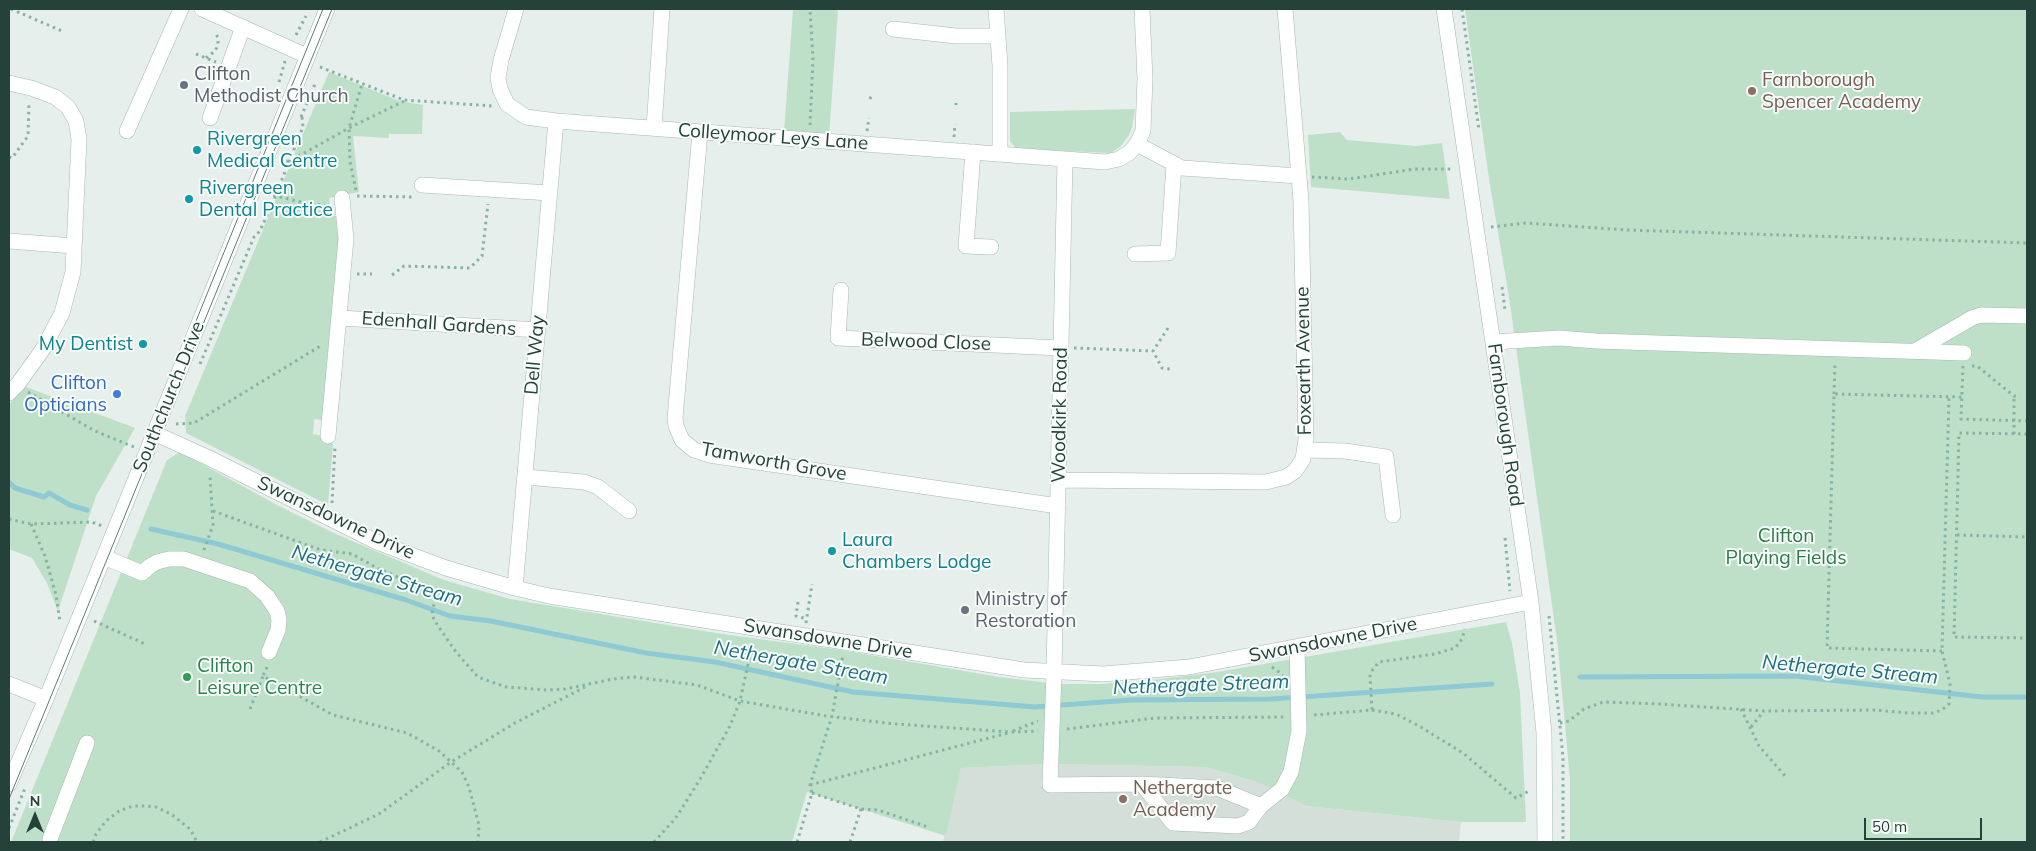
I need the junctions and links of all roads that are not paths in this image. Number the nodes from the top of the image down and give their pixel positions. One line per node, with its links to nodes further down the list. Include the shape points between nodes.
1 (180, 9): 18 (street)
2 (327, 9): 13 (street, Southchurch Drive)
3 (516, 9): 16 (street, Colleymoor Leys Lane, via 499,69 503,99 526,117)
4 (662, 9): 17 (street)
5 (996, 9): 12 (street)
6 (1142, 9): 20 (street, via 1144,119)
7 (1285, 9): 25 (street, Foxearth Avenue)
8 (1444, 9): 37 (street, Farnborough Road)
9 (205, 10): 10 (street)
10 (243, 28): 13 (street); 15 (street)
11 (893, 29): 12 (street, via 956,36)
12 (998, 36): 22 (street)
13 (307, 56): 43 (street, Southchurch Drive)
14 (9, 83): 30 (street, via 55,97 68,107 76,121 79,139)
15 (210, 118)
16 (556, 121): 17 (street, Colleymoor Leys Lane); 27 (street, Dell Way)
17 (654, 128): 19 (street, Colleymoor Leys Lane)
18 (127, 131)
19 (700, 132): 21 (street, Colleymoor Leys Lane); 47 (street, Tamworth Grove, via 675,418 682,440 694,450 709,455)
20 (1137, 144): 23 (street, Colleymoor Leys Lane, via 1129,153 1112,161); 24 (street)
21 (973, 152): 22 (street, Colleymoor Leys Lane); 31 (street, via 966,246)
22 (1000, 154): 23 (street, Colleymoor Leys Lane)
23 (1065, 159): 38 (street, Woodkirk Road)
24 (1174, 165): 25 (street, via 1192,170); 32 (street, via 1168,253)
25 (1299, 176): 44 (street, Foxearth Avenue)
26 (422, 185): 27 (street)
27 (550, 193): 36 (street, Dell Way)
28 (345, 199): 35 (street, Edenhall Gardens, via 346,240)
29 (9, 241): 30 (street)
30 (74, 246): 41 (street, via 73,272 62,313 42,349)
31 (991, 247)
32 (1134, 254)
33 (841, 290): 38 (street, Belwood Close, via 838,338)
34 (2027, 316): 39 (street, via 1981,315)
35 (340, 318): 36 (street, Edenhall Gardens); 42 (street, Edenhall Gardens)
36 (538, 330): 45 (street, Dell Way)
37 (1493, 342): 39 (street, via 1559,338); 52 (street, Farnborough Road)
38 (1061, 348): 46 (street, Woodkirk Road)
39 (1914, 351): 40 (street)
40 (1964, 360)
41 (13, 388)
42 (324, 431)
43 (154, 433): 50 (street, Southchurch Drive); 51 (street, Swansdowne Drive, via 394,548 446,568)
44 (1305, 450): 46 (street, Foxearth Avenue, via 1294,471 1276,480); 49 (street, via 1386,457)
45 (525, 477): 48 (street, via 584,482 598,487); 51 (street, Dell Way)
46 (1058, 480): 47 (street, Woodkirk Road)
47 (1058, 506): 55 (street, Woodkirk Road)
48 (629, 511)
49 (1393, 514)
50 (104, 557): 54 (street, via 142,574 158,562 184,558 250,580 277,611 278,630); 57 (street, Southchurch Drive)
51 (515, 588): 55 (street, Swansdowne Drive, via 804,636)
52 (1531, 602): 53 (street, Swansdowne Drive); 63 (street, Farnborough Road, via 1544,733)
53 (1297, 647): 55 (street, Swansdowne Drive, via 1160,671); 61 (street, via 1299,731 1291,772 1282,789)
54 (270, 652)
55 (1054, 672): 60 (street, Woodkirk Road, via 1050,785)
56 (9, 684): 57 (street)
57 (46, 699): 59 (street, Southchurch Drive)
58 (86, 743): 62 (street)
59 (9, 784)
60 (1142, 784): 61 (street, via 1217,788); 61 (street, via 1173,823 1238,826 1249,822)
61 (1261, 806)
62 (50, 839)
63 (1545, 842)

